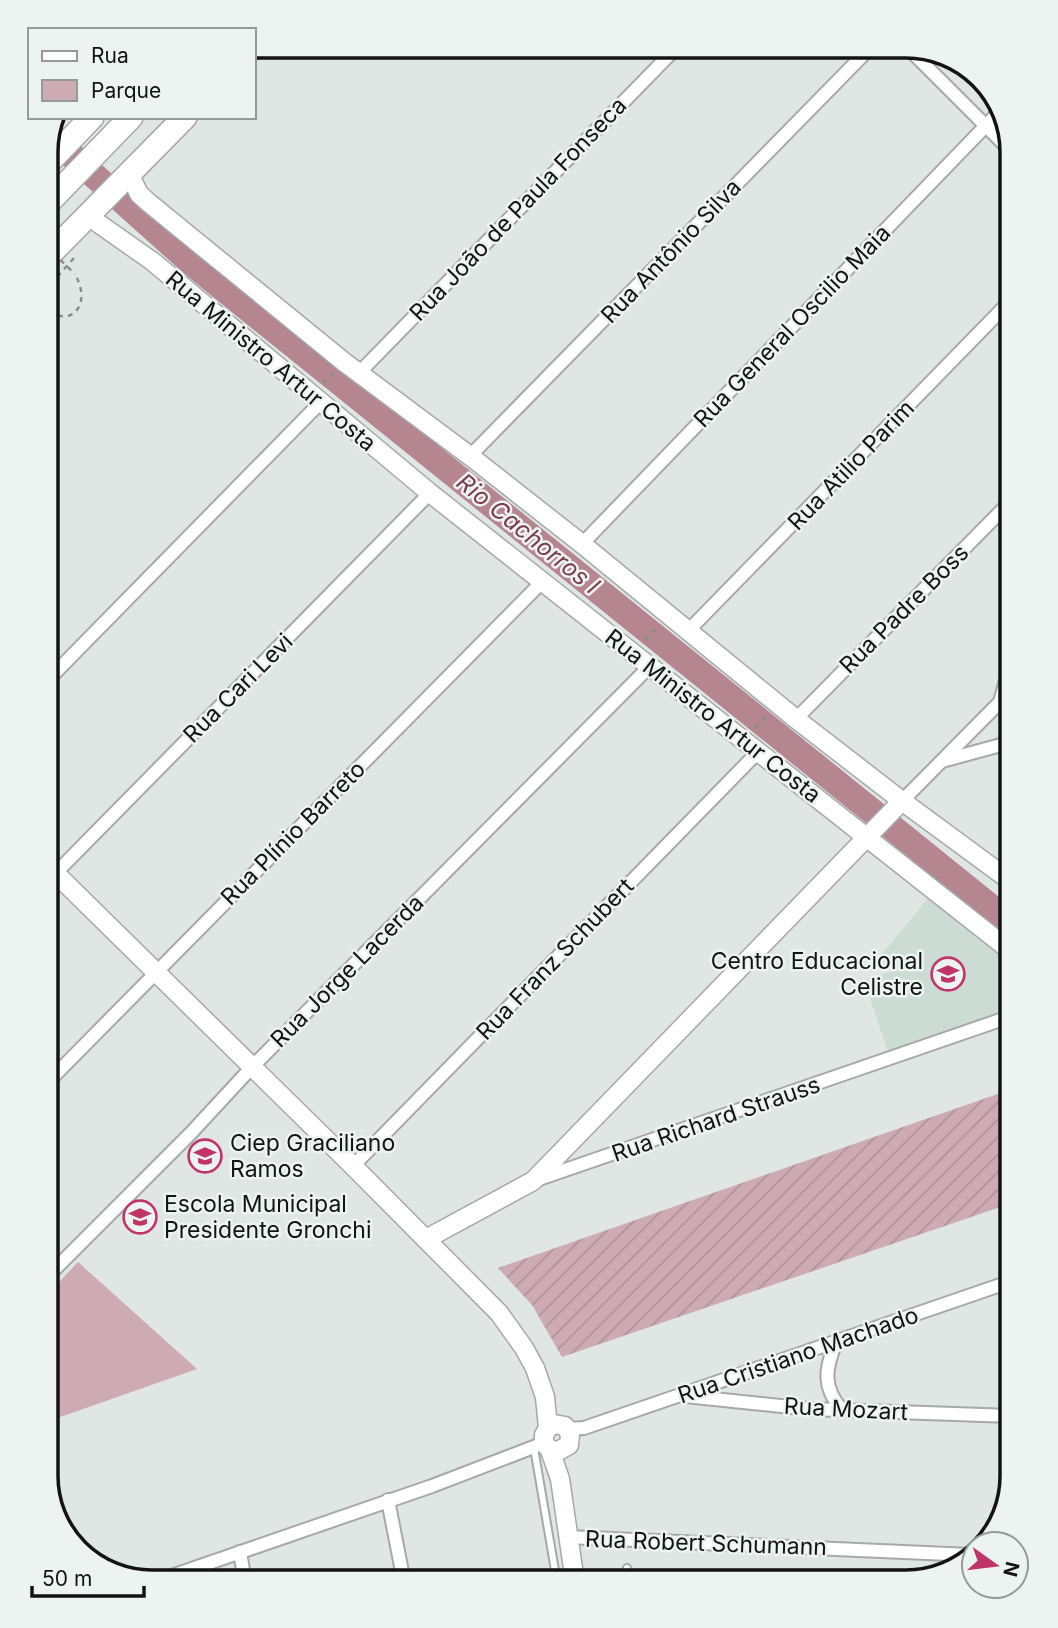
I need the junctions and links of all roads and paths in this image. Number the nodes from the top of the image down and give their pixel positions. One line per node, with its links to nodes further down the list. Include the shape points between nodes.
1 (666, 58): 21 (street, Rua João de Paula Fonseca)
2 (861, 58): 23 (street, Rua Antônio Silva)
3 (919, 59): 8 (street)
4 (994, 118): 8 (street, Rua General Oscilio Maia)
5 (129, 119): 12 (highway)
6 (183, 119): 11 (highway)
7 (90, 120): 10 (highway)
8 (986, 125): 9 (street); 26 (street, Rua General Oscilio Maia)
9 (999, 138)
10 (58, 152)
11 (126, 177): 13 (highway); 21 (street, Rua Ministro Artur Costa, via 149,203)
12 (58, 192)
13 (92, 212): 14 (highway); 22 (street, Rua Ministro Artur Costa)
14 (58, 246)
15 (76, 256): 17 (path)
16 (58, 258): 19 (path, bridge, via 82,288 76,311)
17 (58, 276)
18 (1000, 312): 29 (street, Rua Atilio Parim)
19 (58, 314)
20 (337, 369): 22 (path)
21 (359, 373): 23 (street, Rua Ministro Artur Costa)
22 (319, 396): 24 (street, Rua Ministro Artur Costa); 32 (street)
23 (470, 456): 26 (street, Rua Ministro Artur Costa)
24 (430, 493): 27 (street, Rua Ministro Artur Costa); 42 (street, Rua Cari Levi)
25 (1000, 513): 35 (street, Rua Padre Boss)
26 (582, 544): 29 (street, Rua Ministro Artur Costa)
27 (542, 582): 31 (street, Rua Ministro Artur Costa); 46 (street, Rua Plínio Barreto)
28 (660, 623): 30 (path)
29 (689, 630): 35 (street, Rua Ministro Artur Costa)
30 (640, 645)
31 (650, 666): 38 (street, Rua Ministro Artur Costa); 48 (street, Rua Jorge Lacerda)
32 (58, 669)
33 (1000, 702): 39 (street)
34 (770, 711): 36 (path)
35 (796, 719): 40 (street, Rua Ministro Artur Costa)
36 (750, 734)
37 (1000, 746): 39 (street)
38 (758, 752): 41 (street, Rua Ministro Artur Costa); 50 (street, Rua Franz Schubert)
39 (940, 762): 40 (street)
40 (897, 806): 41 (street); 43 (street, Rua Ministro Artur Costa)
41 (871, 833): 45 (street, Rua Ministro Artur Costa); 51 (street)
42 (58, 865)
43 (1000, 873)
44 (58, 882): 46 (street)
45 (1000, 941)
46 (156, 972): 48 (street); 49 (street, Rua Plínio Barreto)
47 (1000, 1020): 51 (street, Rua Richard Strauss)
48 (253, 1067): 50 (street); 53 (street, Rua Jorge Lacerda)
49 (58, 1072)
50 (353, 1166): 52 (street)
51 (533, 1181): 52 (street, Rua Richard Strauss)
52 (426, 1239): 59 (street, via 513,1330 535,1368)
53 (58, 1266)
54 (1000, 1285): 55 (street, Rua Cristiano Machado)
55 (836, 1342): 56 (street, Rua Cristiano Machado); 57 (street, via 827,1384)
56 (681, 1395): 57 (street, Rua Mozart); 59 (street, Rua Cristiano Machado)
57 (842, 1410): 58 (street, Rua Mozart)
58 (1000, 1416)
59 (558, 1438): 60 (street, Rua Cristiano Machado); 61 (street); 67 (lane)
60 (388, 1500): 62 (street, Rua Cristiano Machado); 66 (street)
61 (567, 1537): 63 (street, Rua Robert Schumann); 68 (street)
62 (240, 1552): 64 (street, Rua Cristiano Machado); 65 (street)
63 (957, 1554)
64 (188, 1570)
65 (243, 1570)
66 (402, 1570)
67 (557, 1570)
68 (573, 1570)

